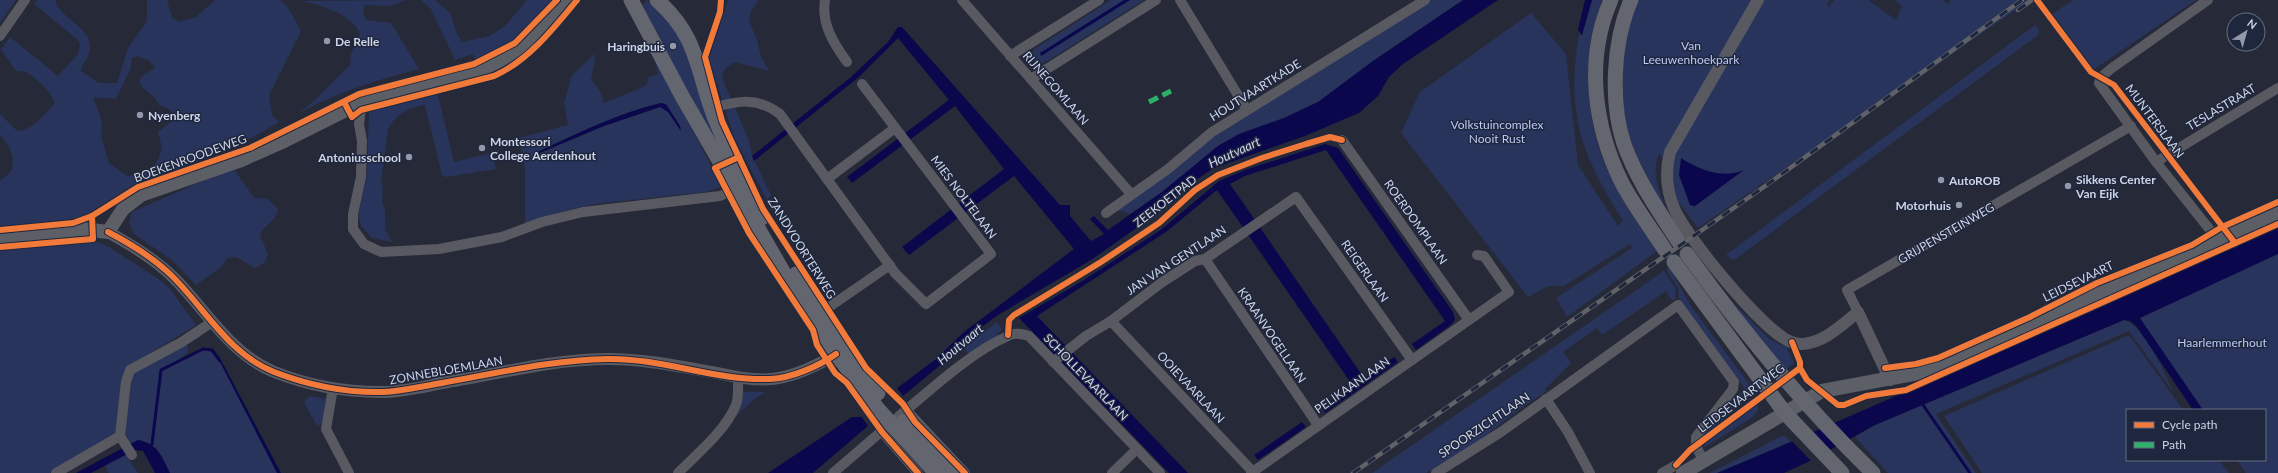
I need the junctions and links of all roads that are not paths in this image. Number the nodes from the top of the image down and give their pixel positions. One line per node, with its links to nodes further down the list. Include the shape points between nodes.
1 (25, 0): 15 (street)
2 (568, 0): 21 (main road, BOEKENROODEWEG, via 518,49 500,62)
3 (631, 0): 31 (main road, ZANDVOORTERWEG, via 673,80)
4 (657, 0): 22 (main road, ZANDVOORTERWEG, via 674,16 687,35)
5 (825, 0): 17 (street, via 827,28)
6 (962, 0): 16 (street, RIJNEGOMLAAN)
7 (1156, 0): 18 (street)
8 (1180, 0): 24 (street)
9 (1426, 0): 24 (street, HOUTVAARTKADE)
10 (1611, 0): 40 (main road, via 1598,51 1595,76 1596,102 1606,147 1622,184)
11 (1630, 0): 39 (main road, via 1616,57 1617,110 1624,144 1646,193)
12 (1758, 0): 46 (street, via 1670,152 1667,186 1674,208 1699,246 1753,312 1768,327 1792,342 1819,341)
13 (2208, 0): 26 (street, MUNTERSLAAN, via 2101,77 2099,83)
14 (1097, 1): 16 (street)
15 (0, 36)
16 (1010, 56): 18 (street, RIJNEGOMLAAN)
17 (847, 62)
18 (1031, 79): 32 (street, RIJNEGOMLAAN)
19 (862, 84): 27 (street, MIES NOLTELAAN)
20 (2278, 88): 29 (street, TESLASTRAAT)
21 (362, 102): 23 (main road, BOEKENROODEWEG); 25 (street)
22 (714, 107): 30 (street, via 747,101 761,102 780,114); 31 (main road, ZANDVOORTERWEG)
23 (347, 109): 25 (street); 36 (main road, BOEKENROODEWEG, via 239,161 141,196 123,209)
24 (1247, 110): 32 (street, HOUTVAARTKADE, via 1212,132 1168,169)
25 (359, 124): 31 (street, via 362,141 361,177 353,214 353,229 364,244 381,252 439,249 502,237 542,222 583,212 720,196 728,193)
26 (2131, 126): 29 (street, MUNTERSLAAN); 46 (street, GRIJPENSTEINWEG, via 1847,290)
27 (897, 131): 30 (street); 45 (street, MIES NOLTELAAN, via 991,254 926,304)
28 (1342, 140): 48 (street, ROERDOMPLAAN)
29 (2156, 162): 38 (street, MUNTERSLAAN)
30 (827, 179): 45 (street)
31 (736, 180): 47 (main road, ZANDVOORTERWEG)
32 (1131, 194): 34 (street, HOUTVAARTKADE)
33 (1296, 197): 43 (street, JAN VAN GENTLAAN); 52 (street, REIGERLAAN)
34 (1106, 212)
35 (2278, 214): 38 (main road, LEIDSEVAART)
36 (108, 232): 37 (main road, via 83,229); 50 (street, ZONNEBLOEMLAAN, via 129,244 173,278)
37 (0, 237)
38 (2218, 240): 55 (main road, LEIDSEVAART, via 1924,372)
39 (1678, 241)
40 (1665, 250)
41 (1687, 254): 58 (main road, via 1728,310)
42 (1477, 255): 48 (street, PELIKAANLAAN, via 1484,256 1509,292)
43 (1205, 259): 49 (street, JAN VAN GENTLAAN, via 1195,261); 61 (street, KRAANVOGELLAAN)
44 (1674, 262): 59 (main road)
45 (890, 265): 47 (street)
46 (1858, 312): 55 (street, GRIJPENSTEINWEG)
47 (821, 313): 51 (main road, ZANDVOORTERWEG)
48 (1469, 320): 52 (street, PELIKAANLAAN)
49 (1111, 321): 53 (street, JAN VAN GENTLAAN, via 1069,348); 67 (street, OOIEVAARLAAN)
50 (212, 322): 56 (street, ZONNEBLOEMLAAN, via 236,348 258,364 303,382); 62 (street, via 182,342 130,370 126,382)
51 (841, 351): 54 (street, ZONNEBLOEMLAAN, via 822,363 771,379); 60 (main road, ZANDVOORTERWEG)
52 (1412, 360): 61 (street, PELIKAANLAAN)
53 (1055, 361): 60 (street, SCHOLLEVAARLAAN, via 1029,336 1008,335 963,364); 63 (street, SCHOLLEVAARLAAN)
54 (738, 377): 56 (street, ZONNEBLOEMLAAN, via 658,363 603,359 533,365 398,391); 70 (street, via 736,404 729,416 707,444)
55 (1890, 380): 58 (main road, LEIDSEVAART, via 1831,388)
56 (333, 388): 69 (street, via 326,429)
57 (1546, 399): 65 (street, SPOORZICHTLAAN, via 1678,305 1734,382 1733,389 1698,433 1696,446); 78 (street, SPOORZICHTLAAN, via 1501,432); 79 (street, SPOORZICHTLAAN, via 1568,432)
58 (1803, 402): 59 (main road); 82 (main road)
59 (1785, 413): 65 (main road); 81 (main road)
60 (894, 421): 71 (street, SCHOLLEVAARLAAN); 72 (street); 73 (main road); 74 (main road); 75 (street)
61 (1318, 425): 67 (street, PELIKAANLAAN)
62 (122, 440): 64 (street); 68 (street)
63 (1137, 449): 76 (street); 77 (street, SCHOLLEVAARLAAN)
64 (132, 455)
65 (1704, 462): 66 (main road)
66 (1679, 469): 80 (street)
67 (1252, 472)
68 (56, 473)
69 (349, 473)
70 (678, 473)
71 (833, 473)
72 (918, 473)
73 (936, 473)
74 (951, 473)
75 (965, 473)
76 (1112, 473)
77 (1160, 473)
78 (1436, 473)
79 (1590, 473)
80 (1662, 473)
81 (1842, 473)
82 (1873, 473)

